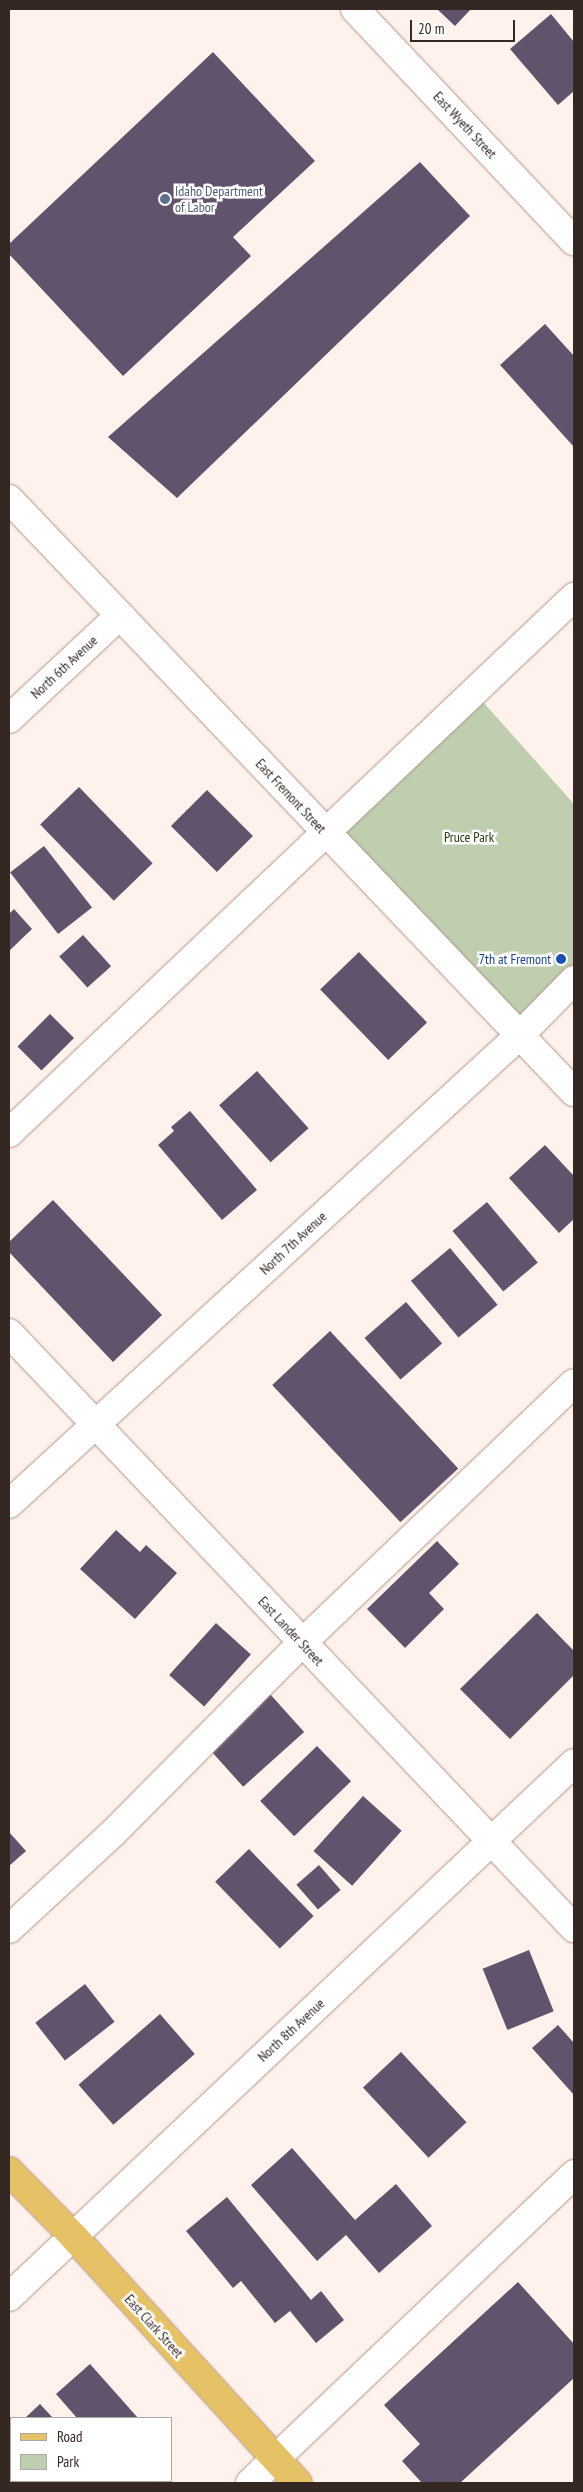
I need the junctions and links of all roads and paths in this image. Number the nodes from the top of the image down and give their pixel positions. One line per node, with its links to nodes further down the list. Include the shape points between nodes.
1 (365, 12): 2 (street, East Wyeth Street)
2 (573, 236)
3 (9, 499): 5 (street, East Fremont Street)
4 (574, 597): 7 (street)
5 (120, 615): 6 (street, North 6th Avenue); 7 (street, East Fremont Street)
6 (9, 719)
7 (326, 833): 9 (street, East Fremont Street); 11 (street)
8 (574, 980): 9 (street, North 7th Avenue)
9 (520, 1035): 10 (street, East Fremont Street); 14 (street, North 7th Avenue)
10 (574, 1092)
11 (9, 1133)
12 (9, 1334): 14 (street, East Lander Street)
13 (574, 1383): 16 (street)
14 (96, 1424): 15 (street, North 7th Avenue); 16 (street, East Lander Street)
15 (9, 1504)
16 (302, 1643): 18 (street, East Lander Street); 20 (street, via 185,1762)
17 (574, 1763): 18 (street, North 8th Avenue)
18 (491, 1841): 19 (street, East Lander Street); 23 (street, North 8th Avenue)
19 (574, 1928)
20 (9, 1930)
21 (9, 2171): 23 (main road, East Clark Street)
22 (574, 2174): 25 (street)
23 (73, 2236): 24 (street, North 8th Avenue); 25 (main road, East Clark Street)
24 (9, 2297)
25 (274, 2460): 26 (street); 27 (main road, East Clark Street)
26 (250, 2483)
27 (298, 2483)

